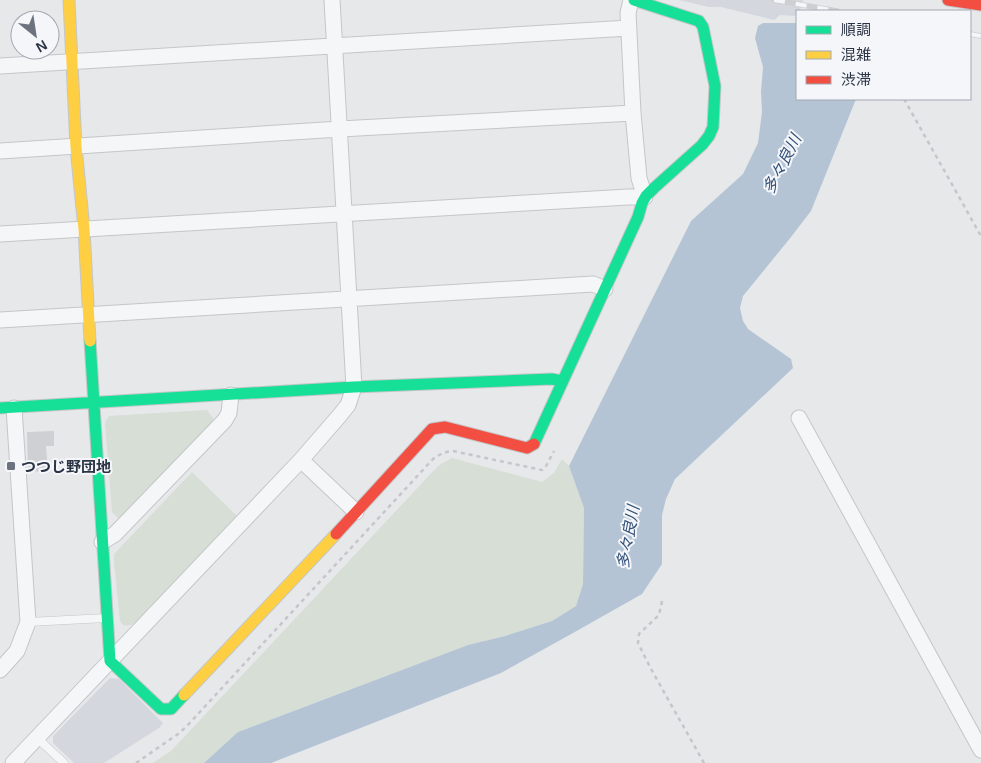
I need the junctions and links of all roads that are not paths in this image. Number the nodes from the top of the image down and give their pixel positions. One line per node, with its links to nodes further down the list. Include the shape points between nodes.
1 (69, 0): 9 (main road)
2 (332, 0): 8 (street)
3 (633, 0): 7 (street, via 628,13); 15 (main road, via 699,21 715,86 711,133)
4 (948, 0): 5 (main road)
5 (953, 0): 6 (main road)
6 (981, 5)
7 (629, 28): 8 (street); 11 (street)
8 (335, 46): 9 (street); 12 (street)
9 (72, 62): 10 (street); 13 (main road)
10 (0, 66)
11 (634, 113): 12 (street); 15 (street, via 639,178)
12 (340, 129): 13 (street); 16 (street)
13 (76, 147): 14 (street); 17 (main road)
14 (0, 151)
15 (645, 198): 16 (street); 19 (main road)
16 (344, 214): 17 (street); 20 (street)
17 (84, 229): 18 (street); 21 (main road)
18 (0, 234)
19 (605, 289): 20 (street, via 593,284); 23 (main road)
20 (348, 299): 21 (street); 24 (street)
21 (88, 315): 22 (street); 26 (main road)
22 (0, 320)
23 (562, 381): 24 (main road, via 552,378); 30 (main road, via 534,444 527,448 444,427 432,430)
24 (354, 387): 25 (main road); 29 (street, via 348,405)
25 (231, 395): 26 (main road); 31 (street, via 225,420 115,534)
26 (93, 403): 27 (main road); 31 (main road)
27 (7, 408): 33 (street)
28 (799, 418): 37 (street)
29 (301, 460): 30 (street); 34 (street)
30 (356, 512): 34 (main road, via 171,708 161,709)
31 (102, 542): 32 (main road)
32 (106, 618): 33 (lane); 34 (main road)
33 (28, 622): 35 (street, via 17,651)
34 (110, 661): 36 (street)
35 (0, 670)
36 (37, 738): 38 (street); 39 (lane)
37 (981, 750)
38 (13, 763)
39 (64, 763)

